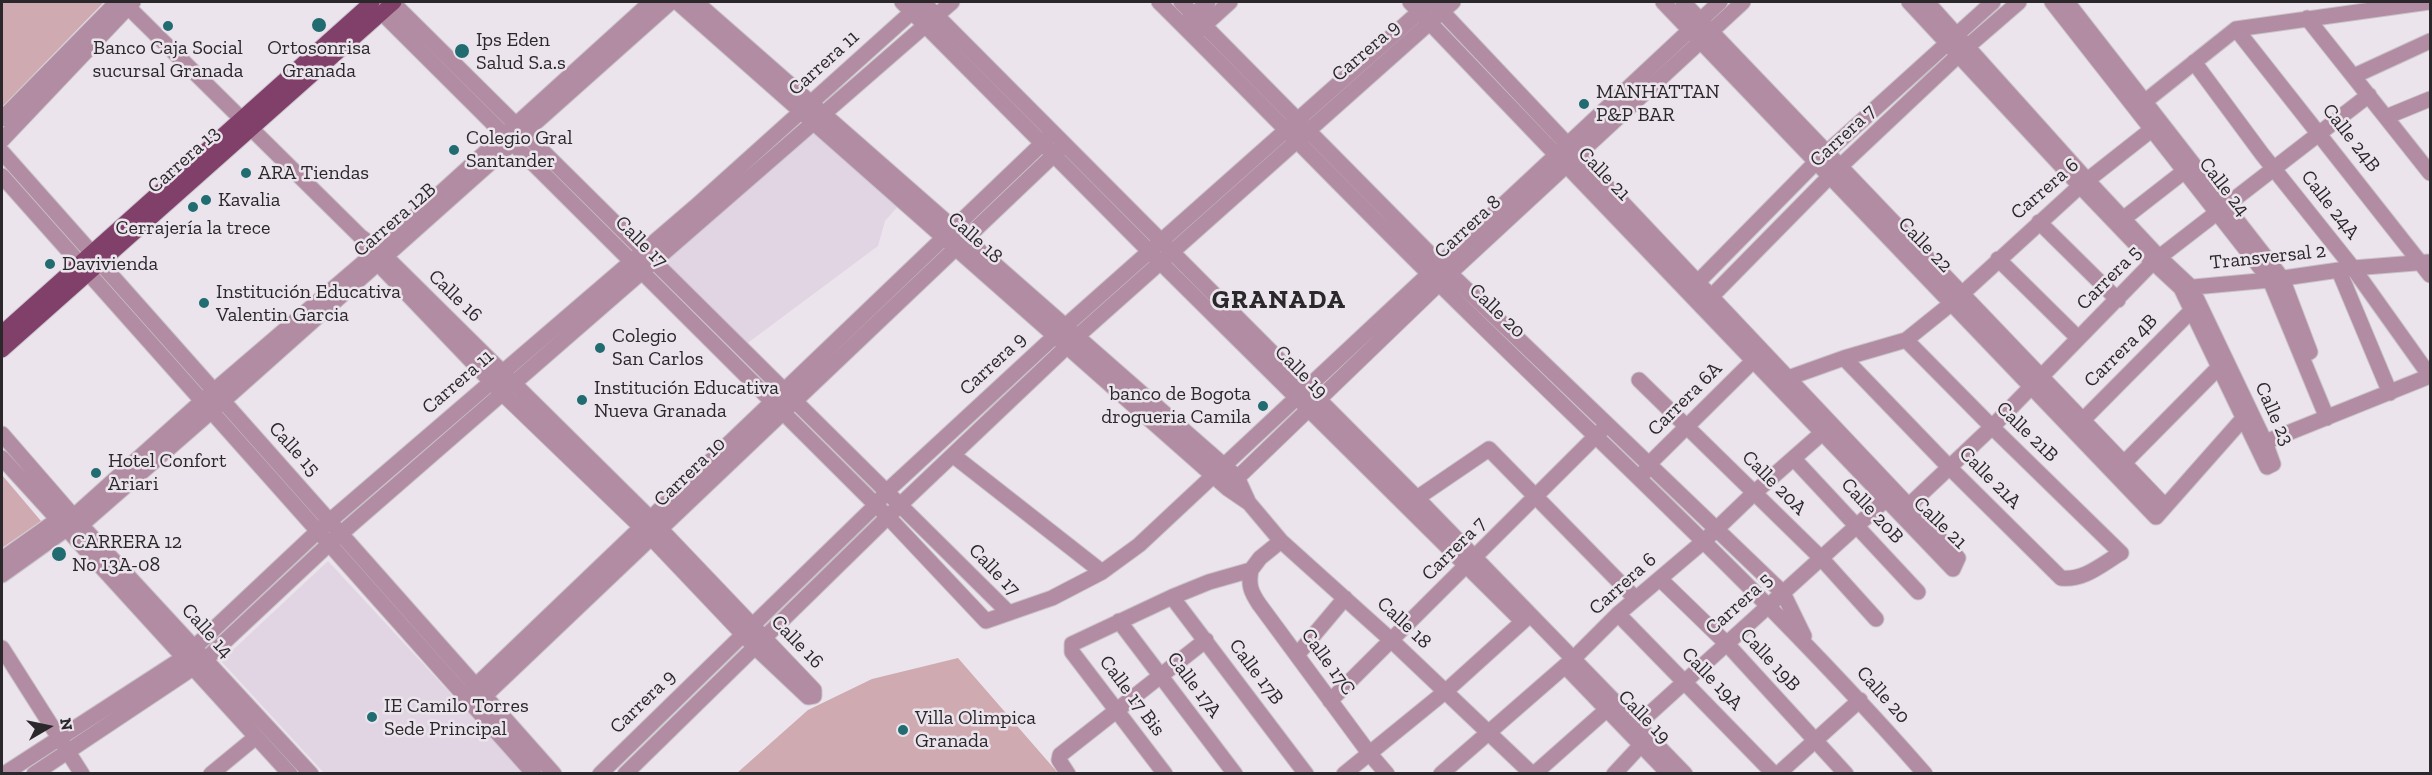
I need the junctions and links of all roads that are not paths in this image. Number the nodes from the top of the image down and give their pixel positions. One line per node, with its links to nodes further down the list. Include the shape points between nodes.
1 (651, 2): 49 (street, Carrera 12B)
2 (671, 2): 49 (street, Carrera 12B)
3 (677, 2): 40 (street, Calle 18)
4 (696, 2): 40 (street, Calle 18)
5 (951, 2): 26 (street, Carrera 11)
6 (1159, 2): 29 (street, Calle 20)
7 (1181, 2): 29 (street, Calle 20)
8 (1208, 2): 29 (street)
9 (1230, 2): 29 (street)
10 (1663, 2): 28 (street, Calle 22)
11 (1683, 2): 28 (street, Calle 22)
12 (1720, 2): 28 (street, Carrera 8)
13 (1743, 2): 31 (street, Carrera 8)
14 (1909, 2): 32 (street, Calle 23)
15 (1927, 2): 32 (street, Calle 23)
16 (1993, 2): 32 (street, Carrera 7)
17 (2019, 2): 34 (street, Carrera 7)
18 (2052, 2): 39 (street, Calle 24)
19 (2067, 2): 39 (street, Calle 24)
20 (2429, 2): 25 (street)
21 (125, 3): 43 (street); 44 (street, Calle 16); 50 (street)
22 (382, 3): 44 (main road, Carrera 13); 49 (street, Calle 17)
23 (912, 5): 26 (street, Calle 19); 40 (street, Carrera 11)
24 (1432, 5): 27 (street, Calle 21); 46 (street, Carrera 9); 54 (street, Calle 21)
25 (2307, 18): 30 (street); 36 (street)
26 (931, 20): 42 (street, Carrera 11); 47 (street, Calle 19); 51 (street, Calle 19)
27 (1431, 23): 46 (street, Carrera 9); 54 (street, Calle 21)
28 (1695, 24): 31 (street, Calle 22); 54 (street, Carrera 8)
29 (1193, 25): 46 (street, Calle 20)
30 (2236, 29): 35 (street); 48 (street, Calle 24B)
31 (1706, 36): 54 (street, Carrera 8); 56 (street, Calle 22)
32 (1953, 38): 34 (street, Calle 23); 56 (street, Carrera 7)
33 (2430, 42): 36 (street)
34 (1963, 51): 60 (street, Carrera 7); 64 (street, Calle 23)
35 (2194, 62): 39 (street); 59 (street, Calle 24A)
36 (2354, 76): 37 (street)
37 (2369, 95): 41 (street); 48 (street, Carrera 5)
38 (2430, 99): 41 (street)
39 (2140, 105): 45 (street, Calle 24)
40 (805, 107): 42 (street, Calle 18); 67 (street, Carrera 11)
41 (2386, 117): 57 (street)
42 (819, 118): 67 (street, Carrera 11); 70 (street, Calle 18)
43 (2, 119)
44 (246, 123): 74 (street, Calle 16); 77 (main road, Carrera 13)
45 (2156, 126): 58 (street, Calle 24); 64 (street, Carrera 6)
46 (1298, 130): 71 (street, Carrera 9); 73 (street, Carrera 9); 84 (street, Calle 20)
47 (1055, 131): 51 (street, Carrera 10); 52 (street, Calle 19)
48 (2320, 133): 59 (street, Carrera 5); 80 (street, Calle 24B)
49 (514, 134): 74 (street, Carrera 12B); 75 (street, Calle 17)
50 (2, 140)
51 (1042, 143): 55 (street, Calle 19); 63 (street, Carrera 10)
52 (1066, 144): 55 (street, Carrera 10); 71 (street, Calle 19)
53 (2, 152): 77 (street, Calle 15)
54 (1567, 154): 84 (street, Carrera 8); 87 (street, Calle 21)
55 (1054, 155): 65 (street, Carrera 10); 76 (street, Calle 19)
56 (1822, 157): 60 (street, Calle 22); 87 (street, Carrera 7)
57 (2426, 158): 61 (street)
58 (2189, 168): 66 (street, Calle 24); 68 (street)
59 (2274, 168): 66 (street, Carrera 5); 83 (street, Calle 24A)
60 (1835, 171): 89 (street, Calle 22); 91 (street, Carrera 7)
61 (2430, 173)
62 (2, 176): 81 (street, Calle 15)
63 (1001, 182): 65 (street); 70 (street, Carrera 10)
64 (2083, 183): 68 (street, Calle 23); 69 (street, Carrera 6); 79 (street, Calle 23)
65 (1012, 195): 72 (street, Carrera 10)
66 (2222, 209): 79 (street, Carrera 5); 86 (street, Calle 24)
67 (700, 213): 75 (street, Carrera 11); 82 (street, Carrera 11)
68 (2123, 219): 79 (street, Calle 23)
69 (2039, 222): 78 (street, Carrera 6); 90 (street)
70 (949, 233): 72 (street, Calle 18); 112 (street, Carrera 10)
71 (1161, 240): 73 (street, Calle 19); 76 (street, Carrera 9)
72 (961, 244): 93 (street, Calle 18); 95 (street, Calle 18); 112 (street, Carrera 10)
73 (1172, 251): 76 (street, Carrera 9); 113 (street, Calle 19)
74 (378, 256): 103 (street, Calle 16); 111 (street, Carrera 12B)
75 (637, 256): 82 (street, Calle 17); 103 (street, Carrera 11)
76 (1154, 257): 93 (street, Carrera 9); 98 (street, Carrera 9); 113 (street, Calle 19)
77 (96, 258): 81 (main road, Carrera 13); 111 (street, Calle 15)
78 (1998, 259): 89 (street, Carrera 6); 96 (street)
79 (2156, 260): 88 (street, Calle 23); 90 (street, Carrera 5)
80 (2426, 262): 83 (street, Transversal 2); 85 (street, Calle 24B)
81 (84, 268): 94 (main road, Carrera 13); 99 (main road, Carrera 13); 114 (street, Calle 15)
82 (648, 268): 108 (street, Carrera 11); 112 (street, Calle 17); 115 (street, Calle 17)
83 (2346, 269): 86 (street, Transversal 2); 104 (street, Calle 24A); 109 (street)
84 (1439, 274): 113 (street, Carrera 8); 118 (street, Calle 20); 124 (street, Calle 20)
85 (2430, 275)
86 (2276, 279): 88 (street, Transversal 2); 117 (street, Calle 24)
87 (1693, 287): 91 (street, Calle 21)
88 (2186, 287): 92 (street, Calle 23)
89 (1957, 298): 97 (street, Carrera 6); 107 (street, Calle 22)
90 (2118, 300): 96 (street, Carrera 5)
91 (1707, 301): 100 (street, Calle 21)
92 (2195, 307): 102 (street, Calle 23); 119 (street, Carrera 4B)
93 (1066, 326): 95 (street, Carrera 9); 98 (street, Calle 18)
94 (2, 333)
95 (1054, 336): 98 (street, Calle 18); 134 (street, Carrera 9)
96 (2078, 338): 107 (street, Carrera 5)
97 (1906, 340): 101 (street); 121 (street, Calle 21B)
98 (1072, 342): 125 (street, Carrera 9); 131 (street, Calle 18)
99 (2, 350)
100 (1759, 357): 106 (street, Calle 21); 120 (street, Carrera 6A)
101 (1844, 358): 106 (street); 130 (street, Calle 21A)
102 (2222, 364): 116 (street, Calle 23); 128 (street)
103 (497, 376): 108 (street, Calle 16); 110 (street, Calle 16); 147 (street, Carrera 11)
104 (2430, 376): 109 (street)
105 (1639, 380): 120 (street, Calle 20A)
106 (1783, 382): 122 (street, Calle 21)
107 (2037, 382): 119 (street, Calle 22); 121 (street, Carrera 5)
108 (515, 383): 110 (street, Carrera 11); 148 (street, Calle 16)
109 (2390, 393): 117 (street)
110 (503, 394): 148 (street, Calle 16); 150 (street, Carrera 11)
111 (218, 396): 114 (street, Carrera 12B); 147 (street, Calle 15)
112 (789, 396): 115 (street, Carrera 10); 134 (street, Calle 17)
113 (1307, 398): 131 (street, Carrera 8); 133 (street, Carrera 8); 138 (street, Calle 19)
114 (206, 406): 144 (street, Carrera 12B); 147 (street, Calle 15)
115 (778, 407): 139 (street, Calle 17); 148 (street, Carrera 10)
116 (2247, 415): 117 (street, Calle 23, via 2261,444); 142 (street)
117 (2331, 416)
118 (1607, 425): 124 (street, Carrera 7); 129 (street, Calle 20)
119 (2078, 425): 128 (street, Calle 22); 142 (street, Calle 22)
120 (1688, 427): 129 (street, Carrera 6A); 135 (street, Calle 20A)
121 (1992, 427): 130 (street, Carrera 5); 153 (street, Calle 21B)
122 (1827, 428): 127 (street, Carrera 6); 136 (street, Calle 21)
123 (2, 434): 144 (street, Calle 14)
124 (1595, 437): 132 (street, Calle 20); 137 (street, Carrera 7)
125 (954, 456): 140 (street, Carrera 9); 158 (street)
126 (2, 458): 145 (street, Calle 14)
127 (1794, 459): 135 (street, Carrera 6); 146 (street, Calle 20B)
128 (2124, 463): 142 (street, Calle 22)
129 (1649, 464): 132 (street, Carrera 6A); 149 (street, Calle 20)
130 (1950, 468): 141 (street, Carrera 5); 153 (street, Calle 21A, via 2061,578 2084,575)
131 (1218, 470): 133 (street, Calle 18); 158 (street, Carrera 8, via 1140,545)
132 (1641, 481): 152 (street, Calle 20)
133 (1232, 483): 151 (street, Calle 18)
134 (886, 492): 139 (street, Carrera 9); 140 (street, Calle 17)
135 (1754, 493): 149 (street, Carrera 6); 154 (street, Calle 20A)
136 (1891, 495): 141 (street, Calle 21); 146 (street, Carrera 5)
137 (1537, 496): 138 (street, via 1489,449); 156 (street, Carrera 7); 165 (street)
138 (1411, 498): 156 (street, Calle 19)
139 (876, 505): 143 (street, Calle 17); 172 (street, Carrera 9)
140 (900, 506): 143 (street, Carrera 9); 167 (street, Calle 17)
141 (1904, 509)
142 (2161, 511)
143 (889, 518): 167 (street, Calle 17, via 986,621); 175 (street, Carrera 9)
144 (77, 520): 145 (street, Carrera 12B); 180 (street, Calle 14)
145 (61, 525): 155 (street, Carrera 12B); 159 (street, Carrera 12B); 180 (street, Calle 14)
146 (1857, 525): 154 (street, Carrera 5); 161 (street, Calle 20B)
147 (324, 526): 150 (street, Calle 15); 180 (street, Carrera 11)
148 (651, 528): 172 (street, Calle 16); 185 (street, Carrera 10)
149 (1715, 529): 152 (street, Carrera 6); 162 (street, Calle 20)
150 (335, 539): 180 (street, Carrera 11); 185 (street, Calle 15)
151 (1281, 541): 157 (street); 164 (street, Calle 18)
152 (1704, 541): 160 (street, Carrera 6); 166 (street, Calle 20)
153 (2121, 553)
154 (1821, 558): 162 (street, Carrera 5); 170 (street, Calle 20A)
155 (2, 559)
156 (1471, 562): 169 (street, Calle 19); 174 (street, Carrera 7)
157 (1251, 570): 163 (street); 179 (street, Calle 17C, via 1251,591)
158 (1102, 572): 167 (street, Carrera 8, via 1052,598)
159 (2, 575)
160 (1660, 579): 165 (street, Carrera 6); 176 (street, Calle 19B)
161 (1918, 592)
162 (1783, 593): 166 (street, Carrera 5); 177 (street, Calle 20)
163 (1172, 597): 171 (street); 173 (street, Calle 17B)
164 (1345, 598): 174 (street, Calle 18); 179 (street)
165 (1636, 599): 168 (street, Carrera 6)
166 (1768, 606): 176 (street, Carrera 5); 177 (street, Calle 20)
167 (1009, 613)
168 (1618, 614): 181 (street, Carrera 6); 183 (street, Calle 19A)
169 (1526, 618): 181 (street, Calle 19); 184 (street)
170 (1876, 619)
171 (1119, 621): 182 (street, Calle 17A); 189 (street, Calle 17 Bis, via 1072,644 1072,652)
172 (747, 630): 175 (street, Calle 16); 206 (street, Carrera 9)
173 (1206, 640): 182 (street); 211 (street, Calle 17B)
174 (1391, 640): 184 (street, Calle 18); 187 (street, Carrera 7)
175 (760, 643): 207 (street, Carrera 9)
176 (1727, 644): 183 (street, Carrera 5); 194 (street, Calle 19B)
177 (1809, 647): 186 (street, Calle 20)
178 (2, 648): 193 (street)
179 (1296, 655): 187 (street, Calle 17C)
180 (194, 659): 192 (street, Calle 14); 193 (street, Carrera 11); 196 (street, Carrera 11); 203 (street, Calle 14)
181 (1569, 662): 188 (street, Calle 19); 191 (street, Carrera 6)
182 (1161, 676): 189 (street); 210 (street, Calle 17A)
183 (1686, 681): 190 (street, Carrera 5); 219 (street, Calle 19A)
184 (1446, 691): 191 (street, Calle 18); 197 (street)
185 (475, 696): 204 (street, Calle 15); 205 (street, Calle 15)
186 (1860, 700): 194 (street); 221 (street, Calle 20)
187 (1330, 701): 197 (street, Calle 17C)
188 (1611, 705): 190 (street, Calle 19); 195 (street, Calle 19); 215 (street)
189 (1118, 711): 208 (street, via 1059,757); 209 (street, Calle 17 Bis)
190 (1637, 725): 218 (street, Calle 19)
191 (1489, 733): 214 (street, Carrera 6); 215 (street, Calle 18)
192 (256, 737): 201 (street); 202 (street, Calle 14)
193 (59, 738): 196 (street); 198 (street, Carrera 11)
194 (1816, 740): 219 (street); 220 (street, Calle 19B)
195 (1641, 745): 216 (street); 217 (street, Calle 19)
196 (68, 751): 199 (street, Carrera 11); 200 (street)
197 (1369, 753): 212 (street); 213 (street, Calle 17C)
198 (4, 774)
199 (34, 774)
200 (82, 774)
201 (211, 774)
202 (290, 774)
203 (311, 774)
204 (534, 774)
205 (554, 774)
206 (600, 774)
207 (625, 774)
208 (1068, 774)
209 (1165, 774)
210 (1235, 774)
211 (1306, 774)
212 (1344, 774)
213 (1387, 774)
214 (1441, 774)
215 (1533, 774)
216 (1614, 774)
217 (1669, 774)
218 (1685, 774)
219 (1776, 774)
220 (1846, 774)
221 (1925, 774)

